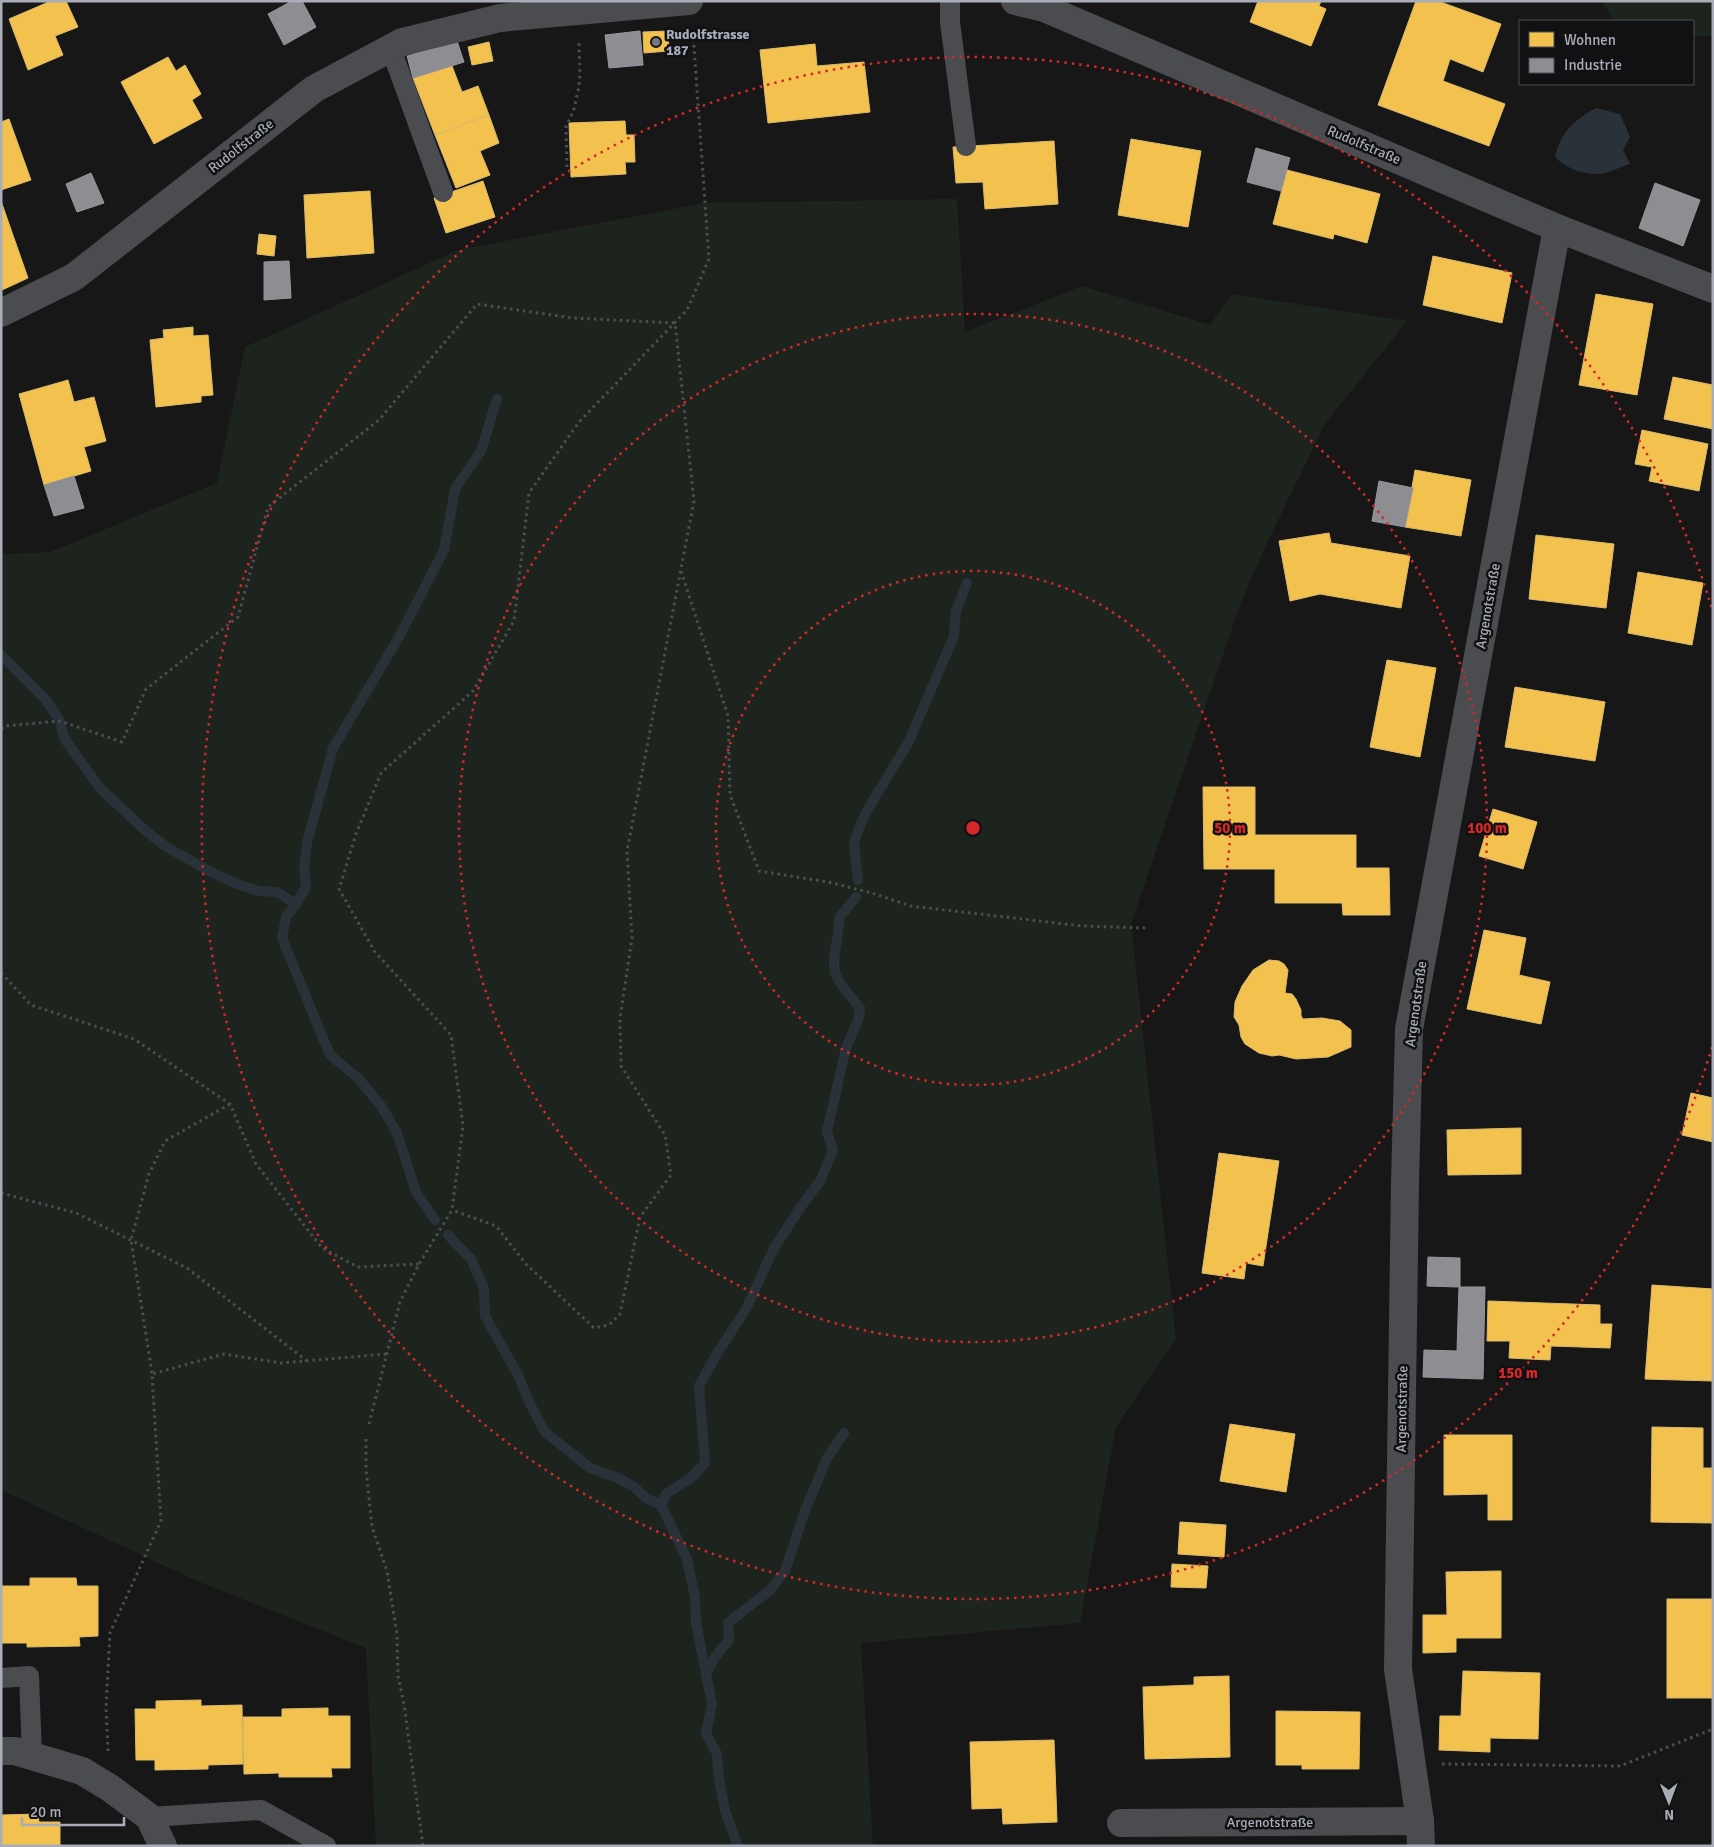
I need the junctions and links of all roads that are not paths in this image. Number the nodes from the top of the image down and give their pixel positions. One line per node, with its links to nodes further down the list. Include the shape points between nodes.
1 (689, 1): 4 (street, Rudolfstraße, via 574,11)
2 (950, 1): 6 (lane)
3 (1015, 1): 8 (street, Rudolfstraße, via 1044,8)
4 (498, 9): 5 (street, Rudolfstraße, via 402,42)
5 (391, 49): 7 (lane); 10 (street, Rudolfstraße, via 314,89 74,277)
6 (966, 146)
7 (443, 192)
8 (1557, 228): 9 (street, Rudolfstraße); 16 (street, Argenotstraße, via 1410,1029 1398,1669)
9 (1713, 290)
10 (1, 313)
11 (1, 1678): 13 (lane, via 29,1676)
12 (1, 1751): 13 (street)
13 (32, 1756): 14 (street, via 82,1771)
14 (149, 1817): 17 (street); 18 (lane, via 261,1810)
15 (1121, 1823): 16 (street, Argenotstraße)
16 (1420, 1833)
17 (162, 1846)
18 (326, 1846)

